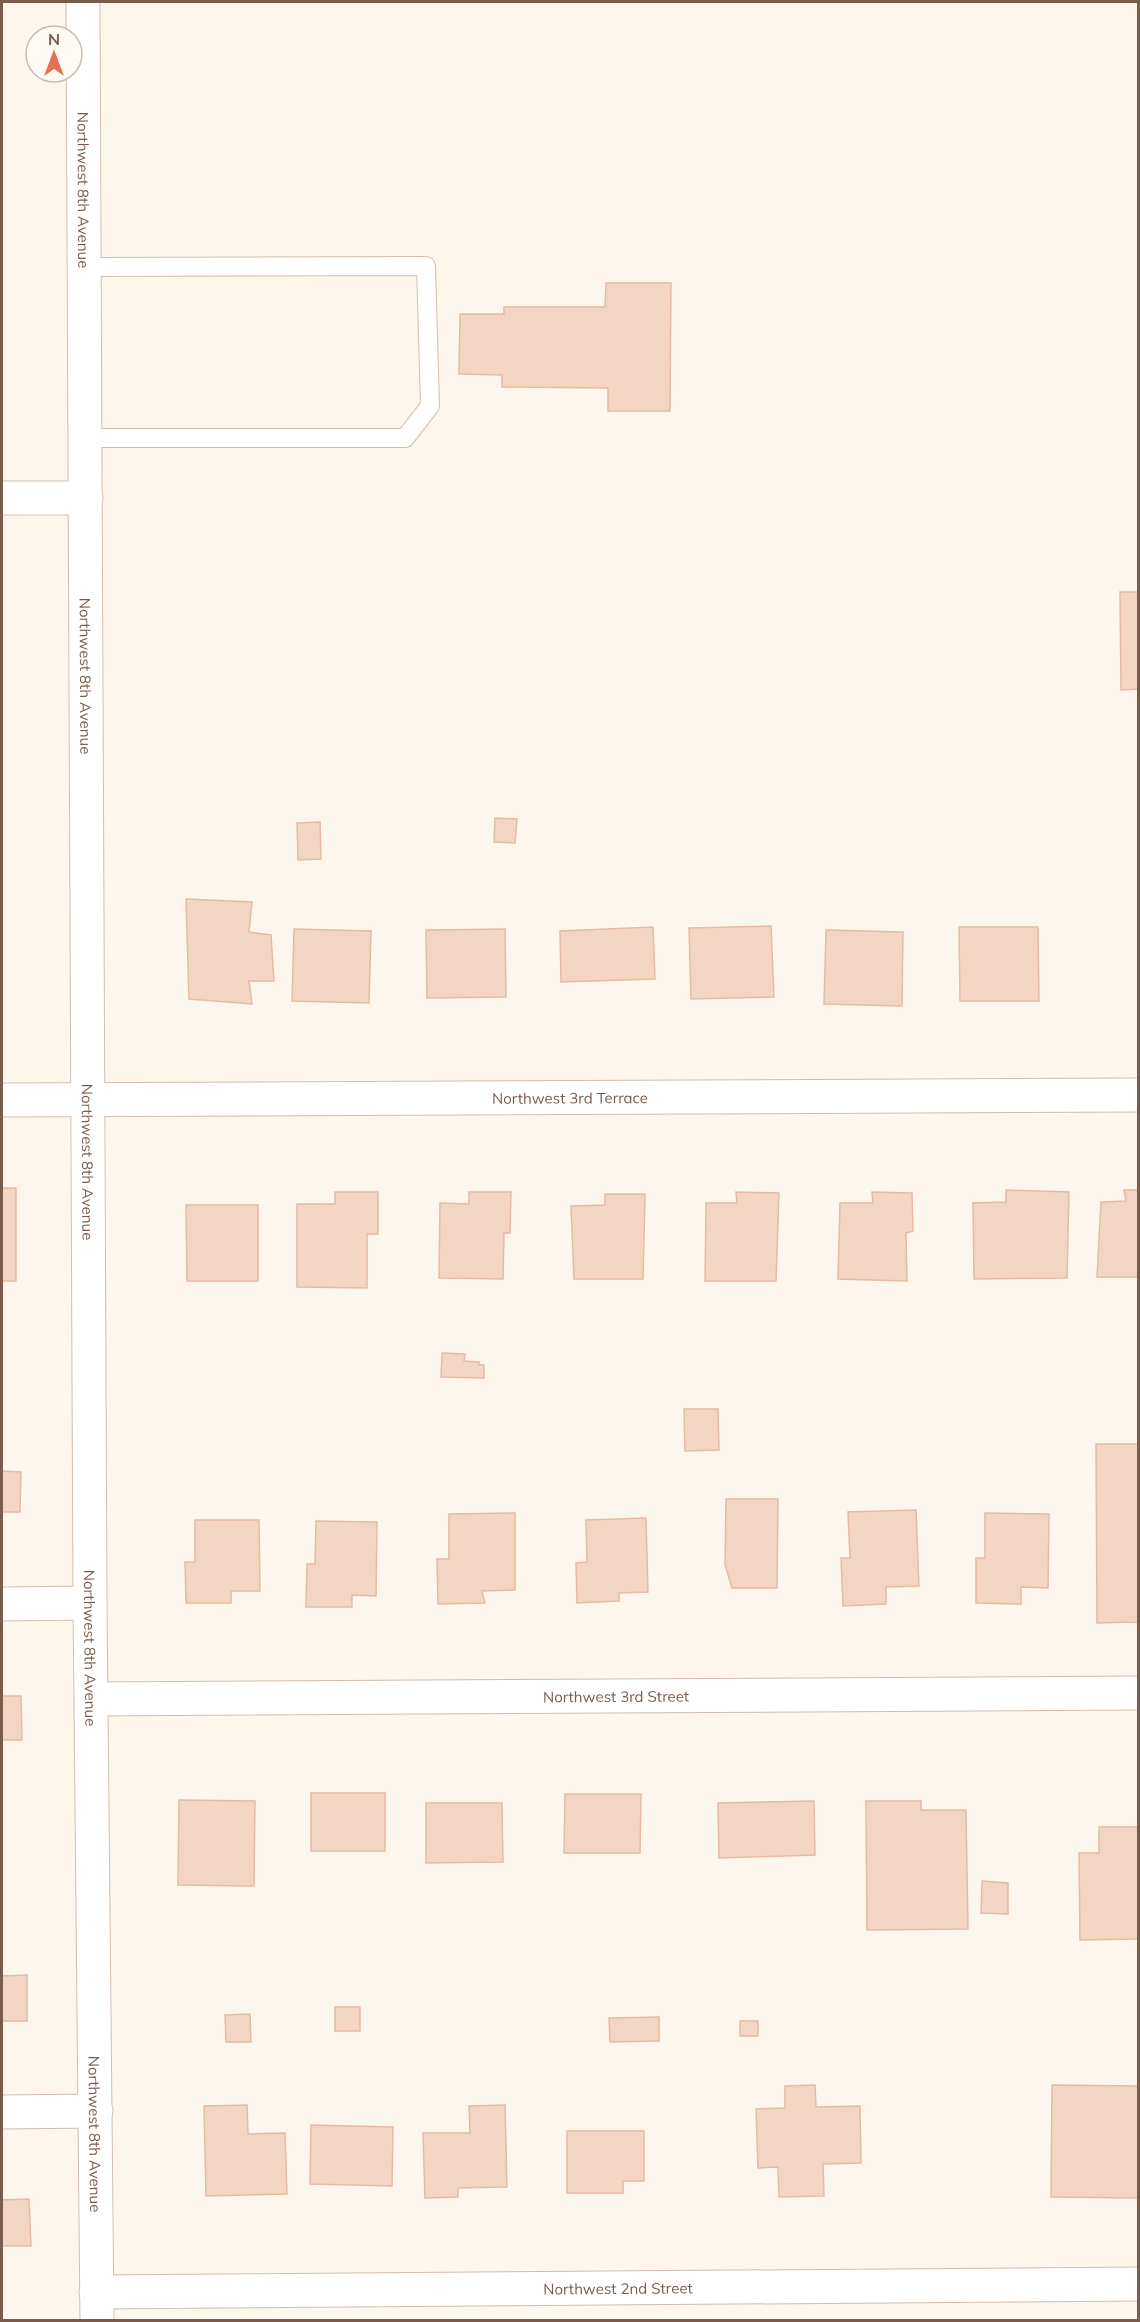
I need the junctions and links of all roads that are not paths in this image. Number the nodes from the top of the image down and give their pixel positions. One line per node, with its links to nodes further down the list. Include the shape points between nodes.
1 (82, 2): 2 (street, Northwest 8th Avenue)
2 (84, 267): 3 (street, Northwest 8th Avenue); 3 (lane, via 426,266 430,406 405,438)
3 (86, 438): 5 (street, Northwest 8th Avenue)
4 (2, 498): 5 (street)
5 (86, 498): 7 (street, Northwest 8th Avenue)
6 (1138, 1095): 7 (street, Northwest 3rd Terrace)
7 (88, 1099): 8 (street, Northwest 3rd Terrace); 9 (street, Northwest 8th Avenue)
8 (2, 1100)
9 (90, 1603): 10 (street); 12 (street, Northwest 8th Avenue)
10 (2, 1604)
11 (1138, 1693): 12 (street, Northwest 3rd Street)
12 (92, 1699): 13 (street, Northwest 8th Avenue)
13 (96, 2111): 14 (street); 16 (street, Northwest 8th Avenue)
14 (2, 2112)
15 (1138, 2284): 16 (street, Northwest 2nd Street)
16 (97, 2306)

